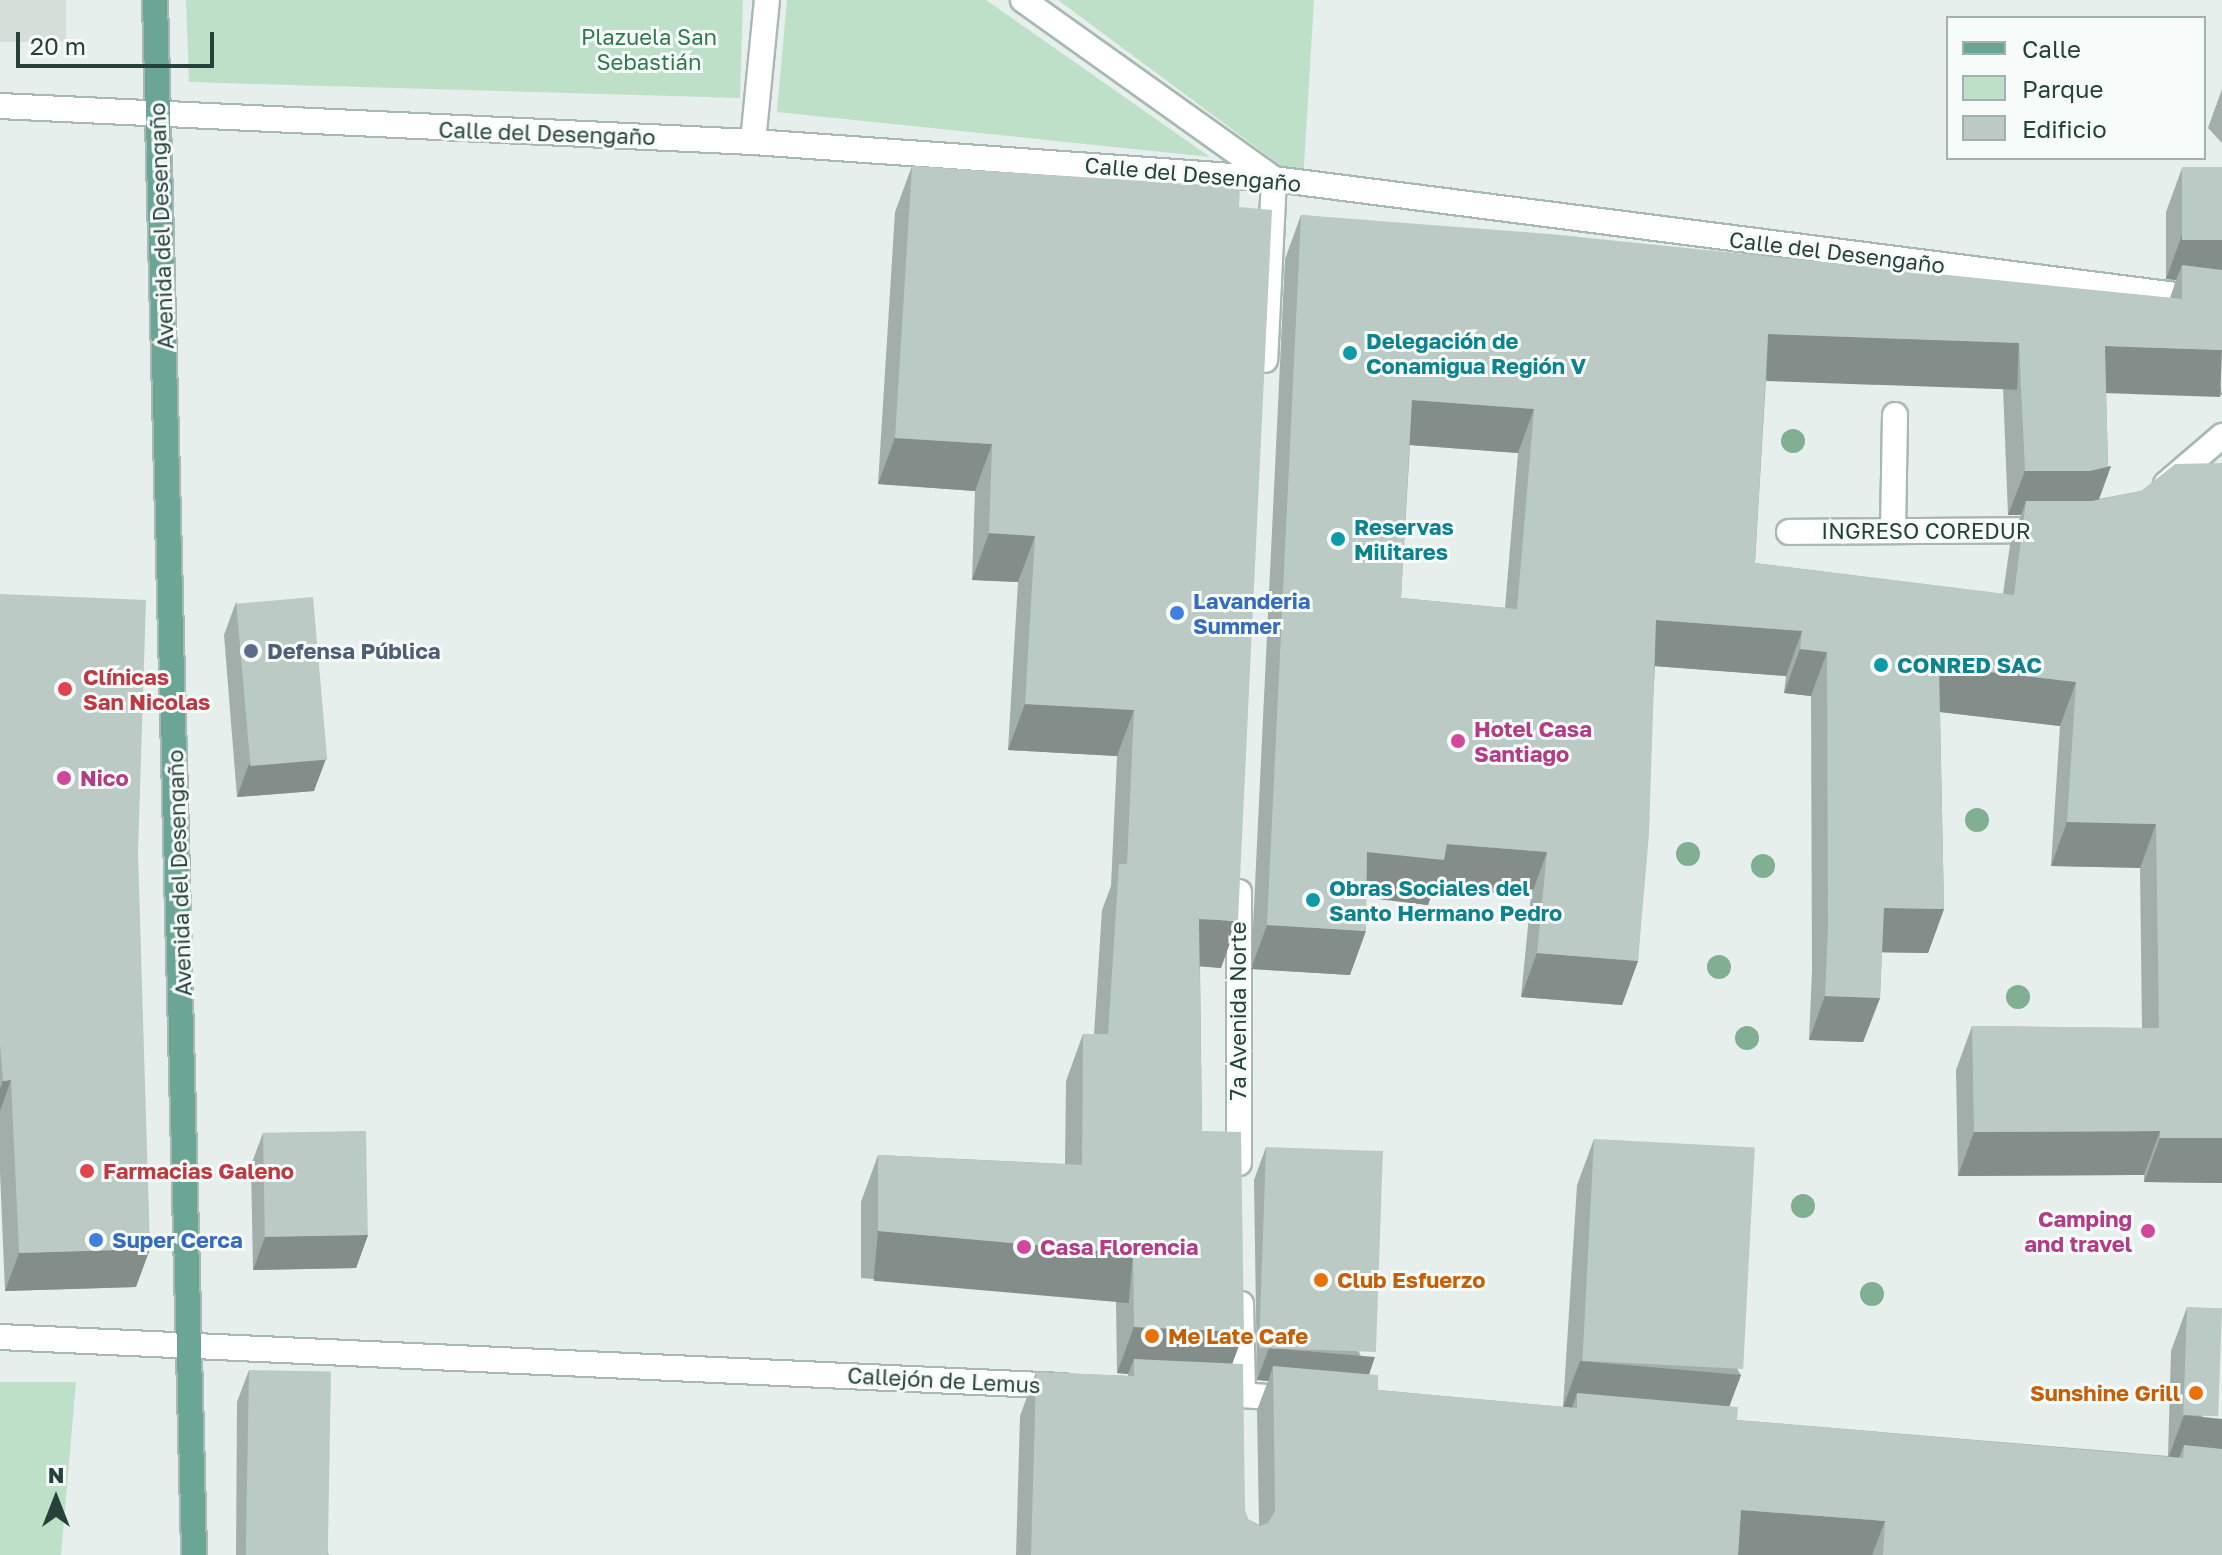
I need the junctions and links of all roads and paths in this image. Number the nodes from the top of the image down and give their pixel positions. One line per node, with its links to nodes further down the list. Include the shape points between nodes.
1 (155, 0): 5 (main road, Avenida del Desengaño)
2 (767, 0): 6 (street)
3 (1023, 0): 7 (street)
4 (0, 106): 5 (street, Calle del Desengaño)
5 (159, 116): 6 (street, Calle del Desengaño); 20 (main road, Avenida del Desengaño)
6 (753, 142): 7 (street, Calle del Desengaño)
7 (1274, 179): 8 (street, Calle del Desengaño); 9 (street)
8 (2222, 301)
9 (1264, 385)
10 (1895, 415): 14 (street)
11 (2222, 436): 12 (street)
12 (2144, 502)
13 (2076, 530): 14 (street, INGRESO COREDUR)
14 (1893, 531): 15 (street, INGRESO COREDUR)
15 (1789, 532)
16 (1240, 861): 17 (street, 7a Avenida Norte)
17 (1240, 1191)
18 (1241, 1285): 23 (street)
19 (0, 1337): 20 (street, Callejón de Lemus)
20 (191, 1344): 21 (street, Callejón de Lemus); 26 (main road, Avenida del Desengaño)
21 (1083, 1387)
22 (1195, 1392): 23 (street)
23 (1243, 1394): 24 (street); 25 (street)
24 (1321, 1401)
25 (1243, 1424)
26 (194, 1555)

